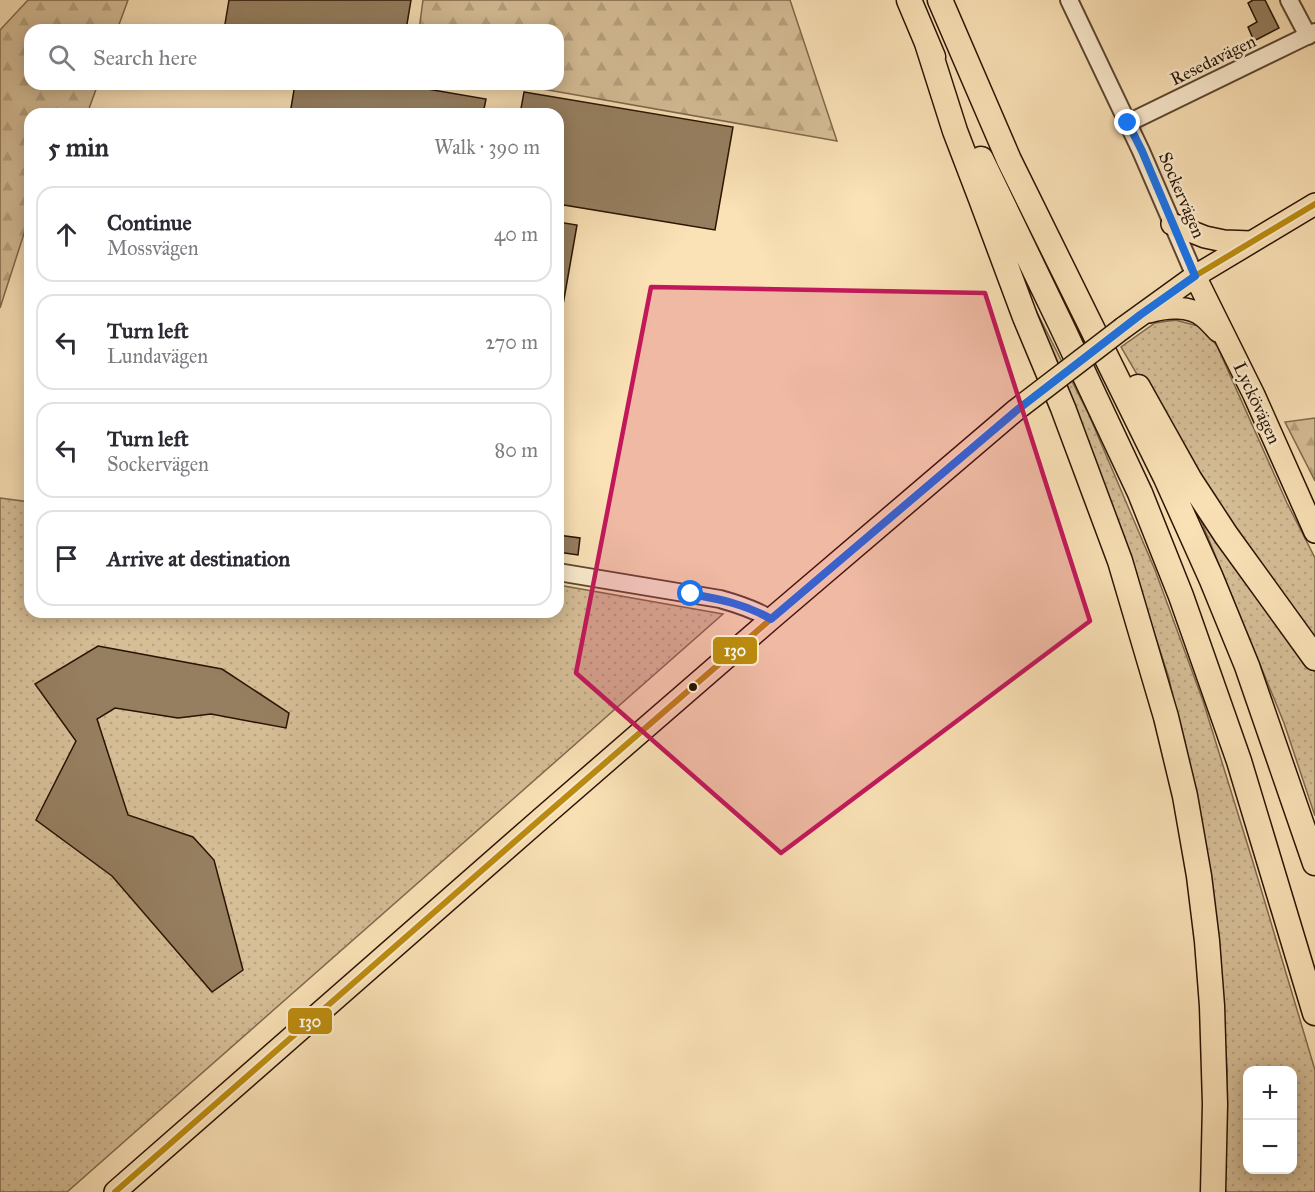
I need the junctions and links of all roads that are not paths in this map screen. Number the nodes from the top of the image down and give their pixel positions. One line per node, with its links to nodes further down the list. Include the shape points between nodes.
1 (909, 0): 6 (highway)
2 (940, 0): 8 (highway)
3 (1069, 0): 7 (street, Sockervägen)
4 (1289, 0): 5 (street)
5 (1311, 34): 7 (street, Resedavägen)
6 (927, 43): 20 (highway, via 1140,493 1239,761); 22 (highway, via 955,131 1120,561 1166,717 1185,796 1207,941 1214,1082)
7 (1128, 123): 10 (street, Sockervägen)
8 (1009, 160): 18 (highway, via 1190,480); 19 (highway, via 1211,578 1247,666)
9 (1315, 204): 11 (main road)
10 (1172, 224): 11 (main road, via 1205,237); 12 (street, Sockervägen)
11 (1251, 242): 12 (main road)
12 (1195, 276): 13 (main road); 14 (main road, Lyckövägen)
13 (1140, 315): 14 (main road, via 1161,308 1203,315); 17 (main road, bridge, via 1017,410)
14 (1233, 352): 15 (main road, Lyckövägen)
15 (1315, 532)
16 (564, 573): 17 (street, via 720,599)
17 (771, 619): 21 (main road)
18 (1315, 658)
19 (1315, 863)
20 (1315, 1013)
21 (115, 1192)
22 (1213, 1192)

